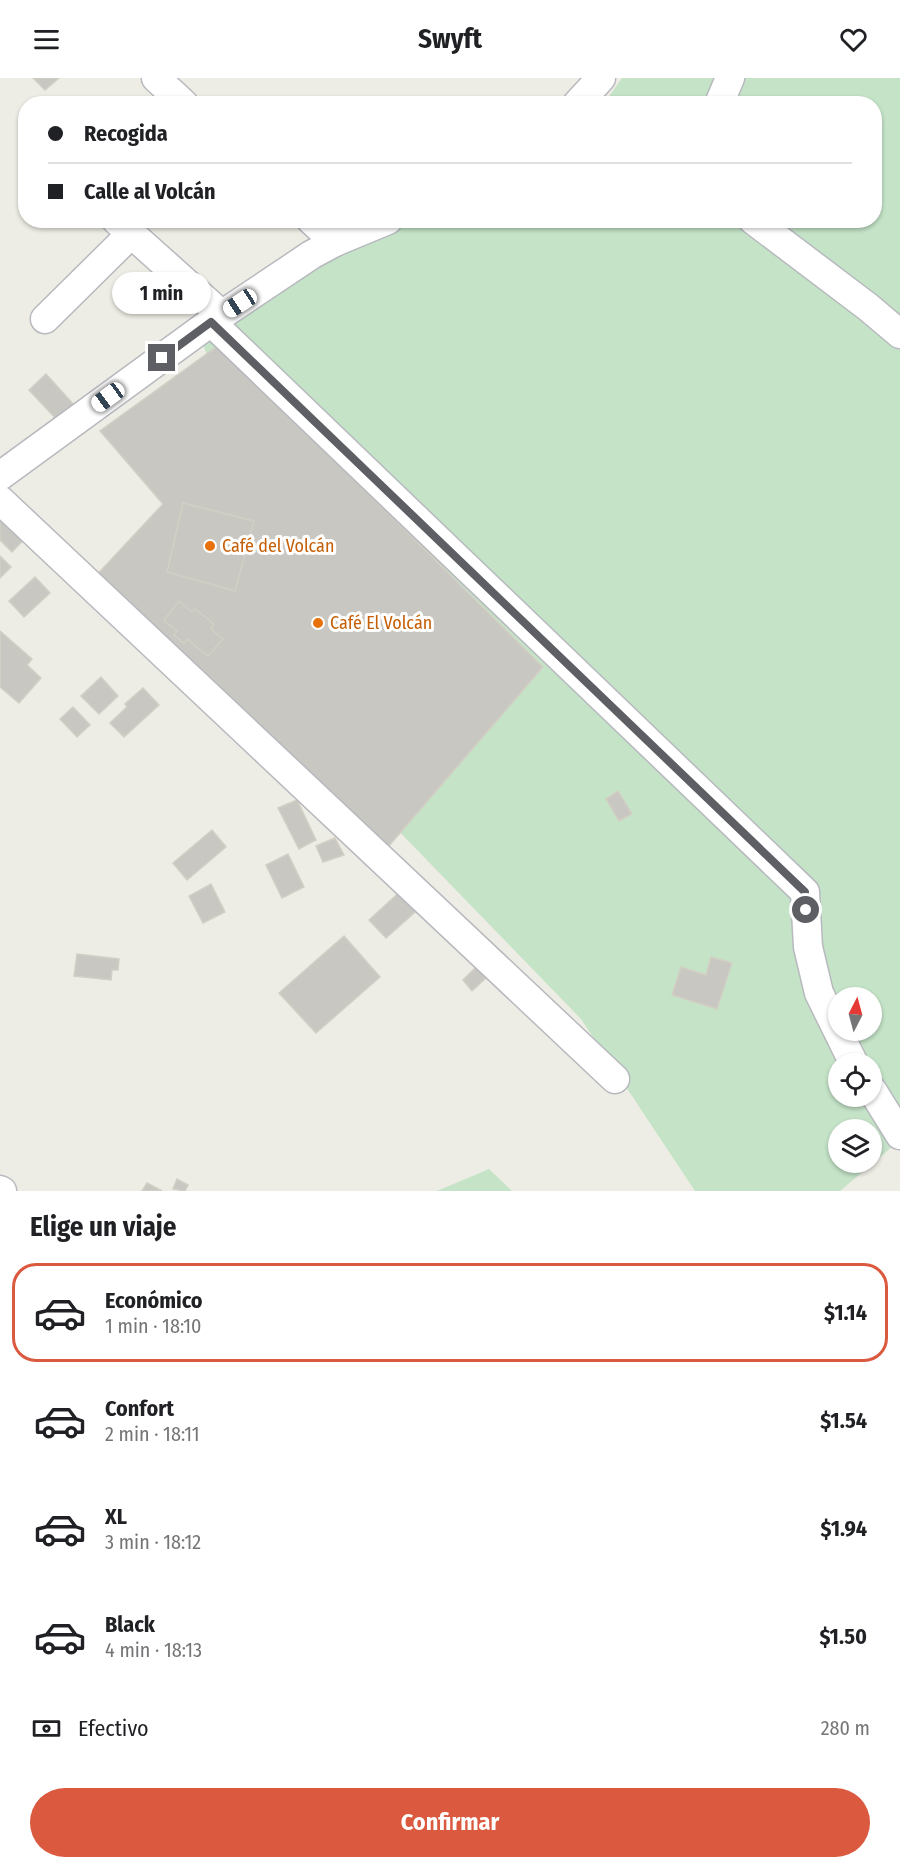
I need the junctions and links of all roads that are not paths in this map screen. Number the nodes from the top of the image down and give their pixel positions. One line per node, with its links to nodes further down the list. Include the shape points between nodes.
1 (156, 78): 4 (street)
2 (601, 78): 5 (street)
3 (730, 78): 6 (street)
4 (175, 96)
5 (584, 96)
6 (722, 96)
7 (122, 228): 14 (street)
8 (124, 228): 13 (street)
9 (320, 228): 12 (street)
10 (369, 228): 12 (street)
11 (764, 228): 15 (street)
12 (335, 242): 13 (street)
13 (216, 318): 16 (street); 18 (street, via 805,892 808,946 819,993)
14 (45, 319)
15 (900, 334)
16 (0, 476)
17 (0, 500): 19 (street)
18 (849, 1053)
19 (615, 1080)
20 (882, 1106): 21 (street)
21 (900, 1135)

